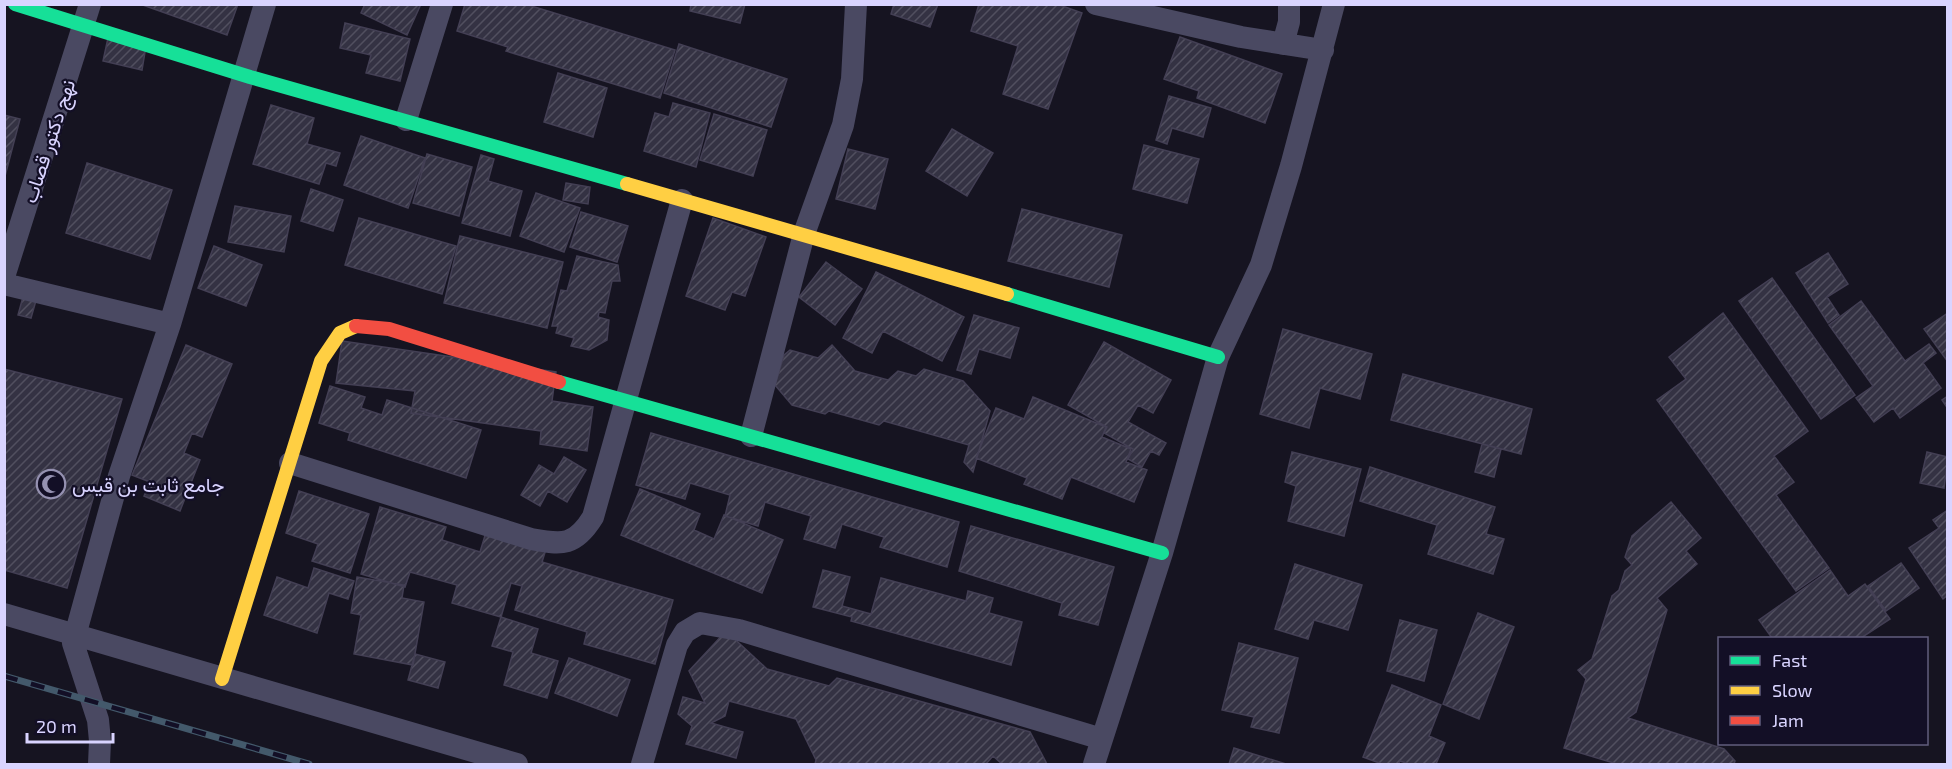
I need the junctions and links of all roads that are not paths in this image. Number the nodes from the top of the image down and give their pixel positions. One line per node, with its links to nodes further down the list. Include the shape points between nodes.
1 (15, 4): 9 (street)
2 (90, 4): 9 (street, نهج دكتور قصاب)
3 (265, 4): 12 (street)
4 (442, 4): 13 (street)
5 (856, 4): 15 (street, via 852,79 843,125)
6 (1096, 4): 10 (street)
7 (1289, 4): 10 (street)
8 (1334, 4): 11 (street)
9 (84, 27): 12 (street); 16 (street, نهج دكتور قصاب)
10 (1283, 44): 11 (street)
11 (1323, 50): 19 (street, via 1260,265)
12 (245, 74): 13 (street); 18 (street)
13 (406, 120): 14 (street)
14 (682, 200): 15 (street); 20 (street)
15 (804, 234): 19 (street); 21 (street)
16 (4, 277)
17 (4, 284): 18 (street)
18 (170, 324): 25 (street, via 119,476)
19 (1218, 357): 23 (street)
20 (626, 403): 21 (street); 22 (street, via 364,324 338,333 330,342); 22 (street, via 593,517 575,540 562,543 531,539)
21 (751, 436): 23 (street)
22 (290, 463): 26 (street)
23 (1162, 553): 27 (street)
24 (4, 614): 25 (street)
25 (75, 635): 26 (street); 28 (street, via 74,649 98,720)
26 (222, 679): 29 (street)
27 (1102, 739): 30 (street, via 739,630 700,623 685,632 677,645); 31 (street)
28 (99, 765)
29 (516, 765)
30 (642, 765)
31 (1094, 765)

